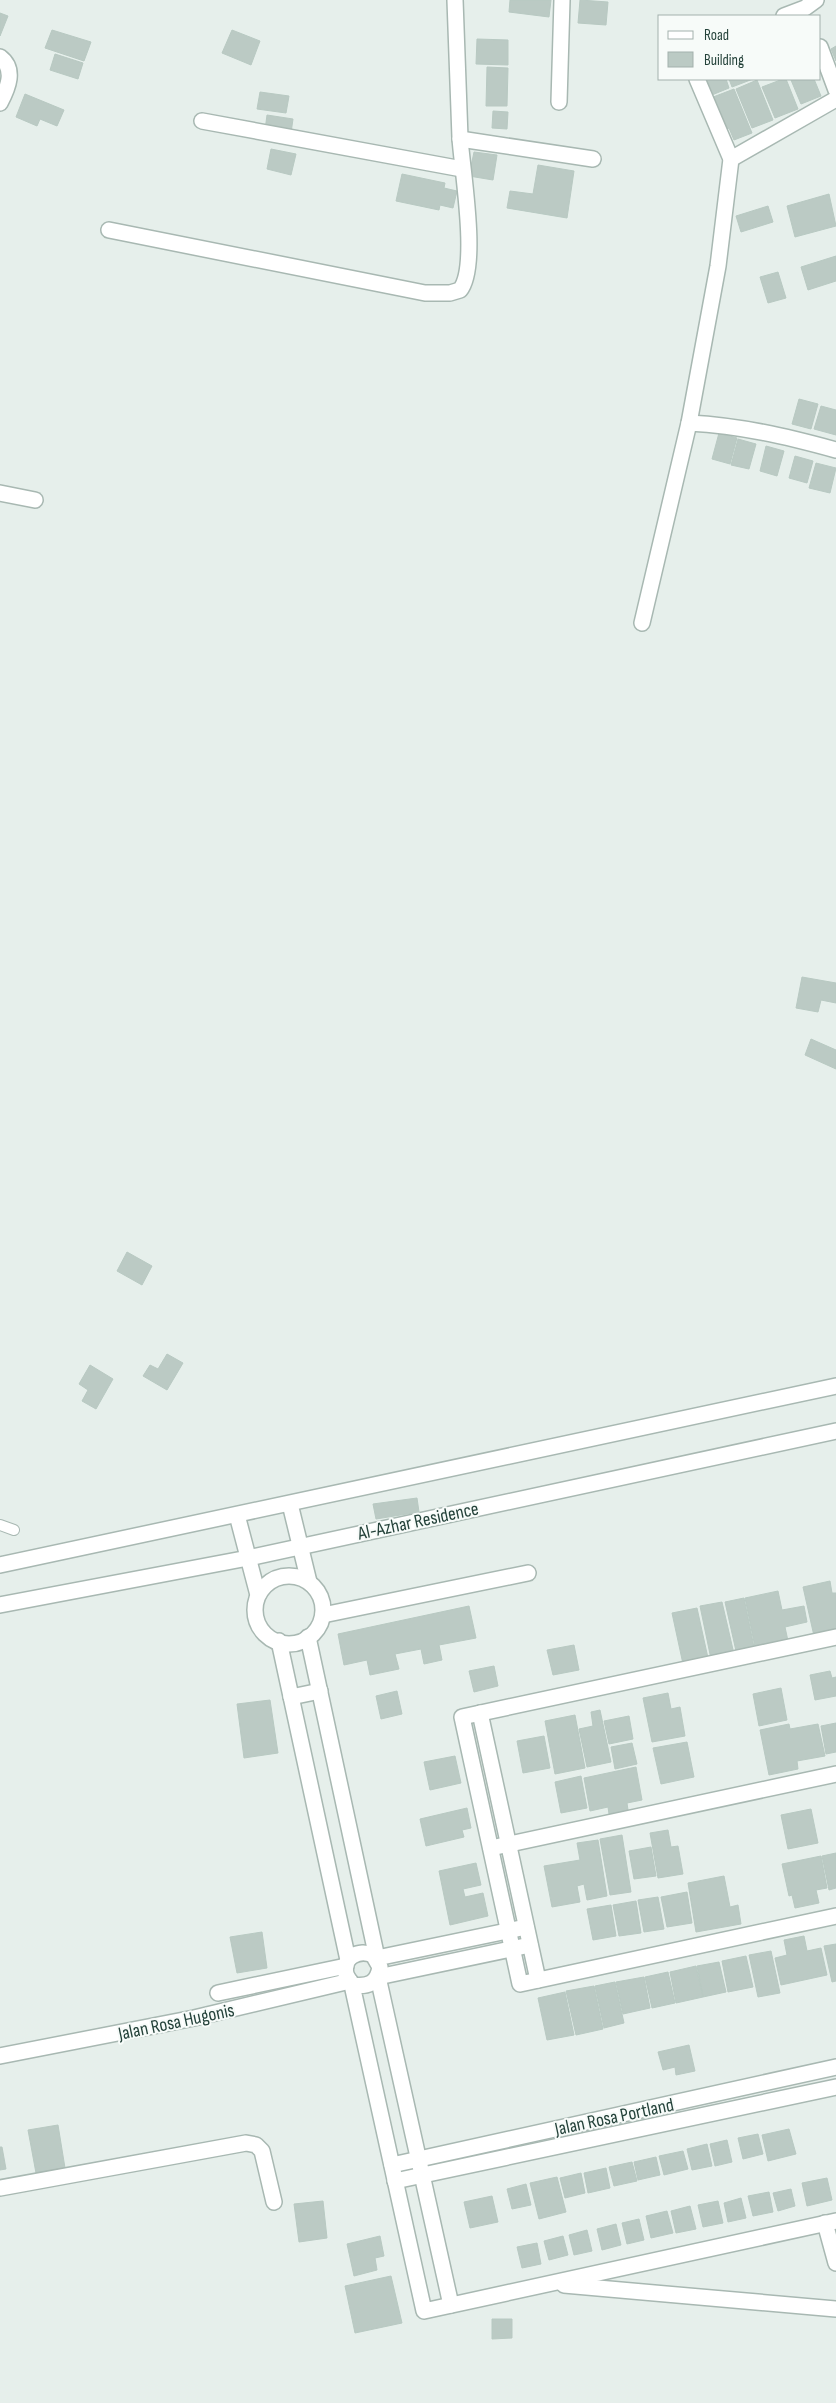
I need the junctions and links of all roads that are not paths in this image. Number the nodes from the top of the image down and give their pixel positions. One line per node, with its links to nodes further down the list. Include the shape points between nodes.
1 (455, 0): 13 (street)
2 (562, 0): 10 (street)
3 (807, 6): 4 (street)
4 (786, 15)
5 (821, 50): 8 (street)
6 (0, 57): 11 (street, via 9,68 10,76)
7 (697, 80): 14 (street)
8 (836, 90)
9 (836, 99): 14 (street)
10 (560, 102)
11 (0, 103)
12 (202, 121): 16 (street)
13 (460, 139): 15 (street); 16 (street)
14 (731, 158): 18 (street, via 718,266)
15 (593, 159)
16 (462, 169): 17 (street, via 468,230 465,279 460,290 450,293 425,293)
17 (109, 230)
18 (689, 423): 19 (street, via 770,432); 22 (street)
19 (836, 450)
20 (0, 493): 21 (street)
21 (35, 500)
22 (642, 623)
23 (836, 1386): 25 (street)
24 (836, 1431): 29 (street, Al-Azhar Residence)
25 (290, 1504): 26 (street); 29 (street)
26 (238, 1515): 30 (street); 31 (street)
27 (0, 1525): 28 (lane)
28 (14, 1530)
29 (300, 1545): 30 (street, Al-Azhar Residence); 33 (street)
30 (248, 1558): 34 (street); 35 (street, Al-Azhar Residence)
31 (0, 1565)
32 (528, 1573): 36 (street)
33 (309, 1582): 34 (street, via 291,1576 281,1577 271,1581); 36 (street, via 321,1597)
34 (258, 1596): 39 (street, via 255,1612 260,1628 267,1636)
35 (0, 1605)
36 (323, 1615): 37 (street, via 319,1627)
37 (308, 1637): 39 (street, via 294,1644); 40 (street)
38 (836, 1637): 42 (street)
39 (279, 1641): 41 (street)
40 (320, 1691): 41 (street); 51 (street)
41 (291, 1698): 52 (street)
42 (480, 1713): 44 (street); 45 (street, via 462,1716)
43 (836, 1774): 44 (street)
44 (509, 1844): 45 (street); 47 (street)
45 (491, 1848): 48 (street)
46 (836, 1916): 54 (street)
47 (526, 1927): 48 (street); 49 (street)
48 (509, 1931): 50 (street); 51 (street)
49 (530, 1945): 50 (street); 54 (street)
50 (512, 1948): 53 (street); 54 (street, via 520,1984)
51 (377, 1958): 52 (street, via 362,1952 352,1956); 53 (street, via 380,1967)
52 (347, 1963): 55 (street, via 346,1974); 56 (street, Jalan Rosa Hugonis)
53 (378, 1977): 55 (street, via 373,1984); 60 (street)
54 (538, 1980)
55 (351, 1983): 57 (street, Jalan Rosa Hugonis); 61 (street)
56 (218, 1993)
57 (0, 2056)
58 (836, 2066): 60 (street, Jalan Rosa Portland)
59 (836, 2087): 62 (street, Jalan Rosa Portland)
60 (419, 2159): 61 (street, Jalan Rosa Portland); 62 (street)
61 (392, 2165): 63 (street)
62 (422, 2175): 63 (street, Jalan Rosa Portland); 69 (street)
63 (395, 2181): 69 (street, via 424,2311)
64 (0, 2188): 65 (street, via 246,2143 256,2145 262,2151)
65 (274, 2202)
66 (831, 2222): 67 (street); 68 (street)
67 (836, 2263)
68 (547, 2284): 69 (street); 70 (street)
69 (452, 2305)
70 (836, 2309)

